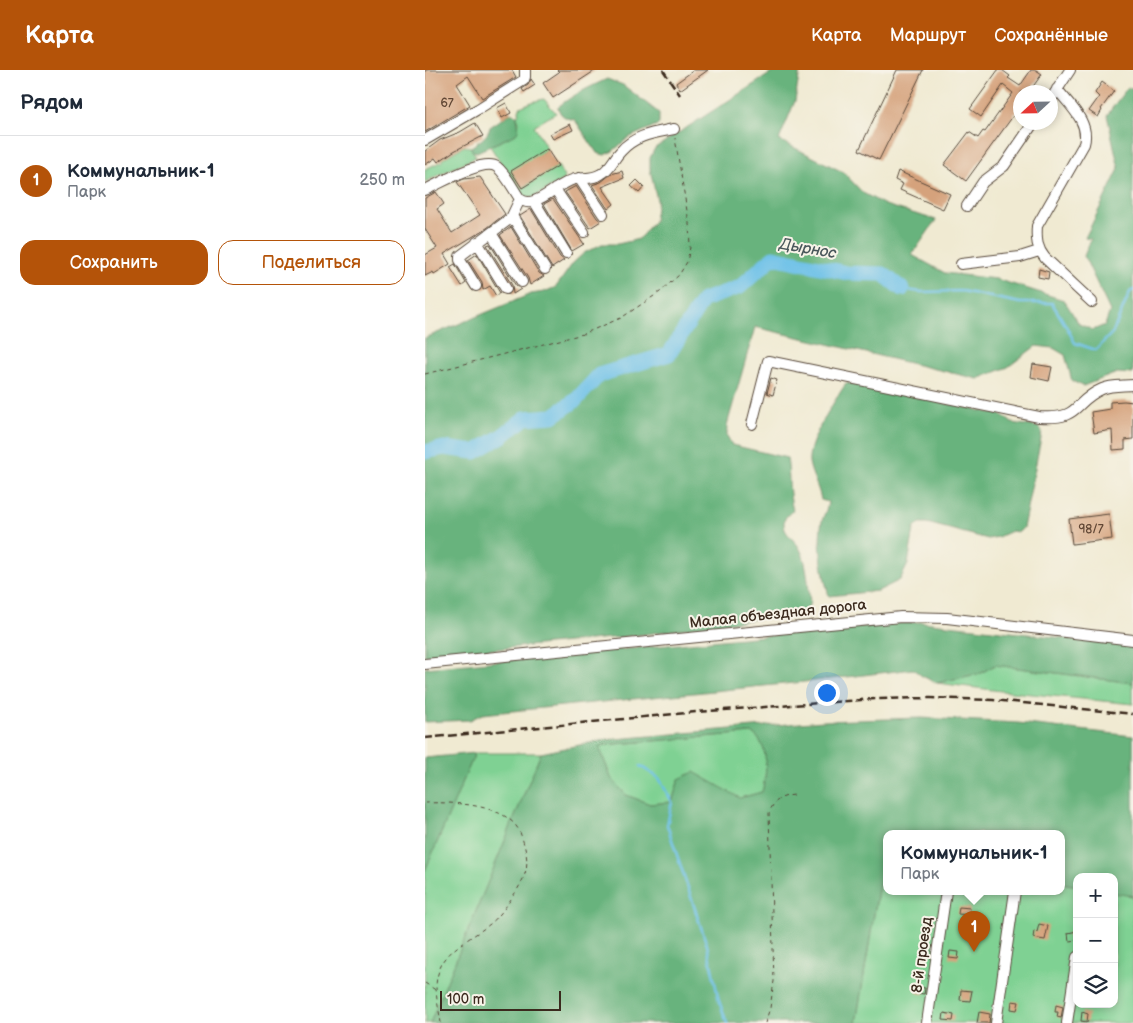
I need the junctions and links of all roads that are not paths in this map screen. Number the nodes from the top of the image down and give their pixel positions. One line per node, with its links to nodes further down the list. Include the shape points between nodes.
1 (525, 70): 7 (street, via 524,80)
2 (1070, 70): 3 (street)
3 (1058, 88)
4 (1058, 91): 19 (street, via 1084,125 1085,138 1037,226)
5 (674, 129): 8 (street, via 647,134 633,141 601,174 593,178)
6 (1029, 130): 13 (street, via 1004,166 983,182)
7 (425, 140)
8 (579, 178): 9 (street); 14 (street)
9 (555, 189): 12 (street); 16 (street)
10 (425, 190): 11 (street, via 477,166 489,164 501,171)
11 (520, 198): 12 (street, via 524,202); 15 (street)
12 (535, 201): 20 (street)
13 (967, 206)
14 (603, 214)
15 (512, 216): 17 (street); 22 (street)
16 (584, 232)
17 (491, 233): 18 (street); 23 (street)
18 (477, 242): 24 (street, via 463,252 460,260); 25 (street)
19 (1039, 251): 21 (street, via 1020,257); 26 (street)
20 (566, 253)
21 (961, 264)
22 (545, 269)
23 (522, 282)
24 (476, 286)
25 (506, 289)
26 (1092, 302)
27 (1133, 386): 28 (street, via 1102,389 1073,412 1047,418 768,360)
28 (752, 424)
29 (1133, 640): 30 (street, Малая объездная дорога, via 947,618 901,617)
30 (425, 664)
31 (945, 895): 34 (street, 8-й проезд)
32 (1014, 895): 35 (street)
33 (1076, 963): 36 (street)
34 (927, 1023)
35 (996, 1023)
36 (1067, 1023)

